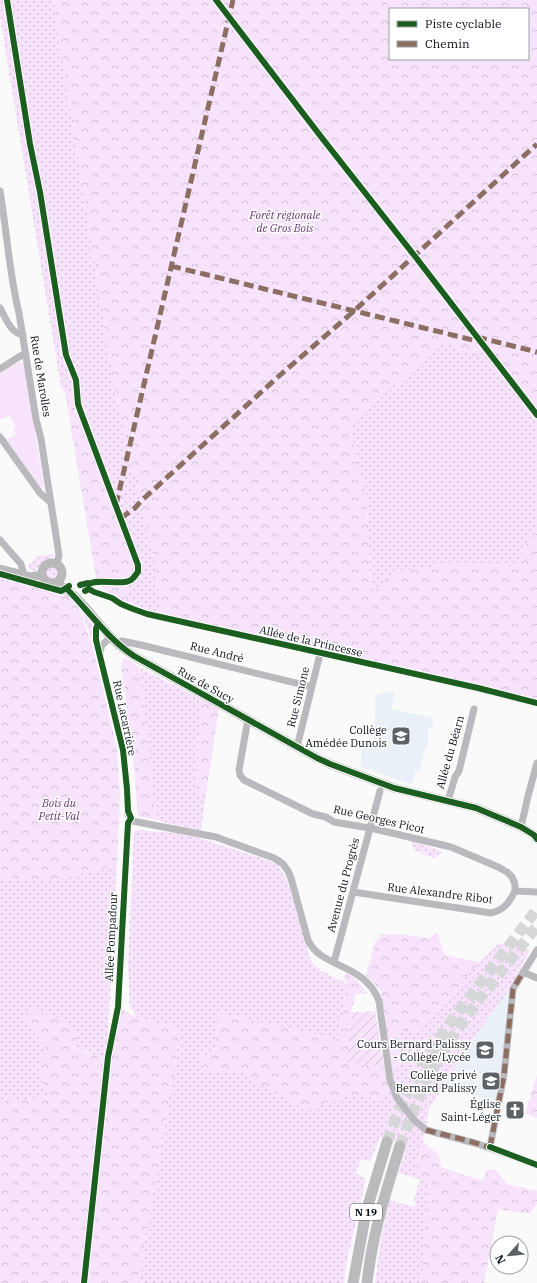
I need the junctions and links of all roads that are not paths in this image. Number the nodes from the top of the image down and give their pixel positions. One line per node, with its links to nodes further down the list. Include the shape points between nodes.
1 (0, 192): 3 (street, Rue de Marolles)
2 (0, 308): 3 (street, via 14,332)
3 (23, 334): 4 (street, Rue de Marolles)
4 (26, 354): 5 (street); 7 (street, Rue de Marolles)
5 (0, 369)
6 (0, 437): 7 (street, via 40,493)
7 (50, 502): 9 (street, Rue de Marolles, via 59,555)
8 (0, 540): 12 (street, via 21,564)
9 (57, 564): 11 (main road, via 50,562 44,566); 13 (main road, via 62,569)
10 (0, 569): 12 (main road)
11 (42, 575): 12 (main road); 13 (main road, via 48,583)
12 (24, 576)
13 (59, 580): 14 (main road, Rue de Sucy)
14 (98, 623): 15 (main road, Rue de Sucy); 17 (street, Rue Lacarrière, via 96,640)
15 (111, 637): 16 (main road, Rue de Sucy); 17 (street, via 102,645)
16 (118, 644): 19 (street, Rue André, via 122,641); 21 (main road, Rue de Sucy, via 152,667)
17 (100, 652): 26 (street, Rue Lacarrière, via 123,750 128,811)
18 (320, 654): 19 (street, Rue Simone)
19 (312, 686): 22 (street, Rue Simone)
20 (474, 709): 25 (street, Allée du Béarn, via 459,771)
21 (248, 719): 22 (main road, Rue de Sucy); 28 (street, Rue Georges Picot, via 239,770 244,780 334,822)
22 (297, 747): 25 (main road, Rue de Sucy, via 357,774 402,790)
23 (537, 763): 27 (street)
24 (380, 791): 28 (street, Avenue du Progrès)
25 (448, 801): 27 (main road, Rue de Sucy, via 476,808)
26 (131, 818): 34 (street, via 132,821 140,823 216,837 274,858 283,864 290,875 311,948); 37 (street, Allée Pompadour, via 128,823 118,1006)
27 (521, 827): 29 (main road, Rue de Sucy)
28 (370, 828): 30 (street, Rue Georges Picot, via 451,847 498,867 512,877); 31 (street, Avenue du Progrès)
29 (537, 839)
30 (515, 891): 31 (street, Rue Alexandre Ribot, via 509,903 491,913); 32 (street)
31 (353, 892): 34 (street, Avenue du Progrès)
32 (537, 892)
33 (537, 950): 35 (street)
34 (334, 962): 40 (street, via 362,977 376,994 390,1080 397,1098 414,1120 426,1130)
35 (524, 972): 36 (street); 40 (street, via 513,989 504,1075)
36 (537, 978)
37 (108, 1057)
38 (387, 1142): 42 (highway, N 19, via 366,1212)
39 (400, 1146): 43 (highway, N 19, via 380,1211)
40 (490, 1148): 41 (street)
41 (537, 1165)
42 (353, 1283)
43 (367, 1283)

